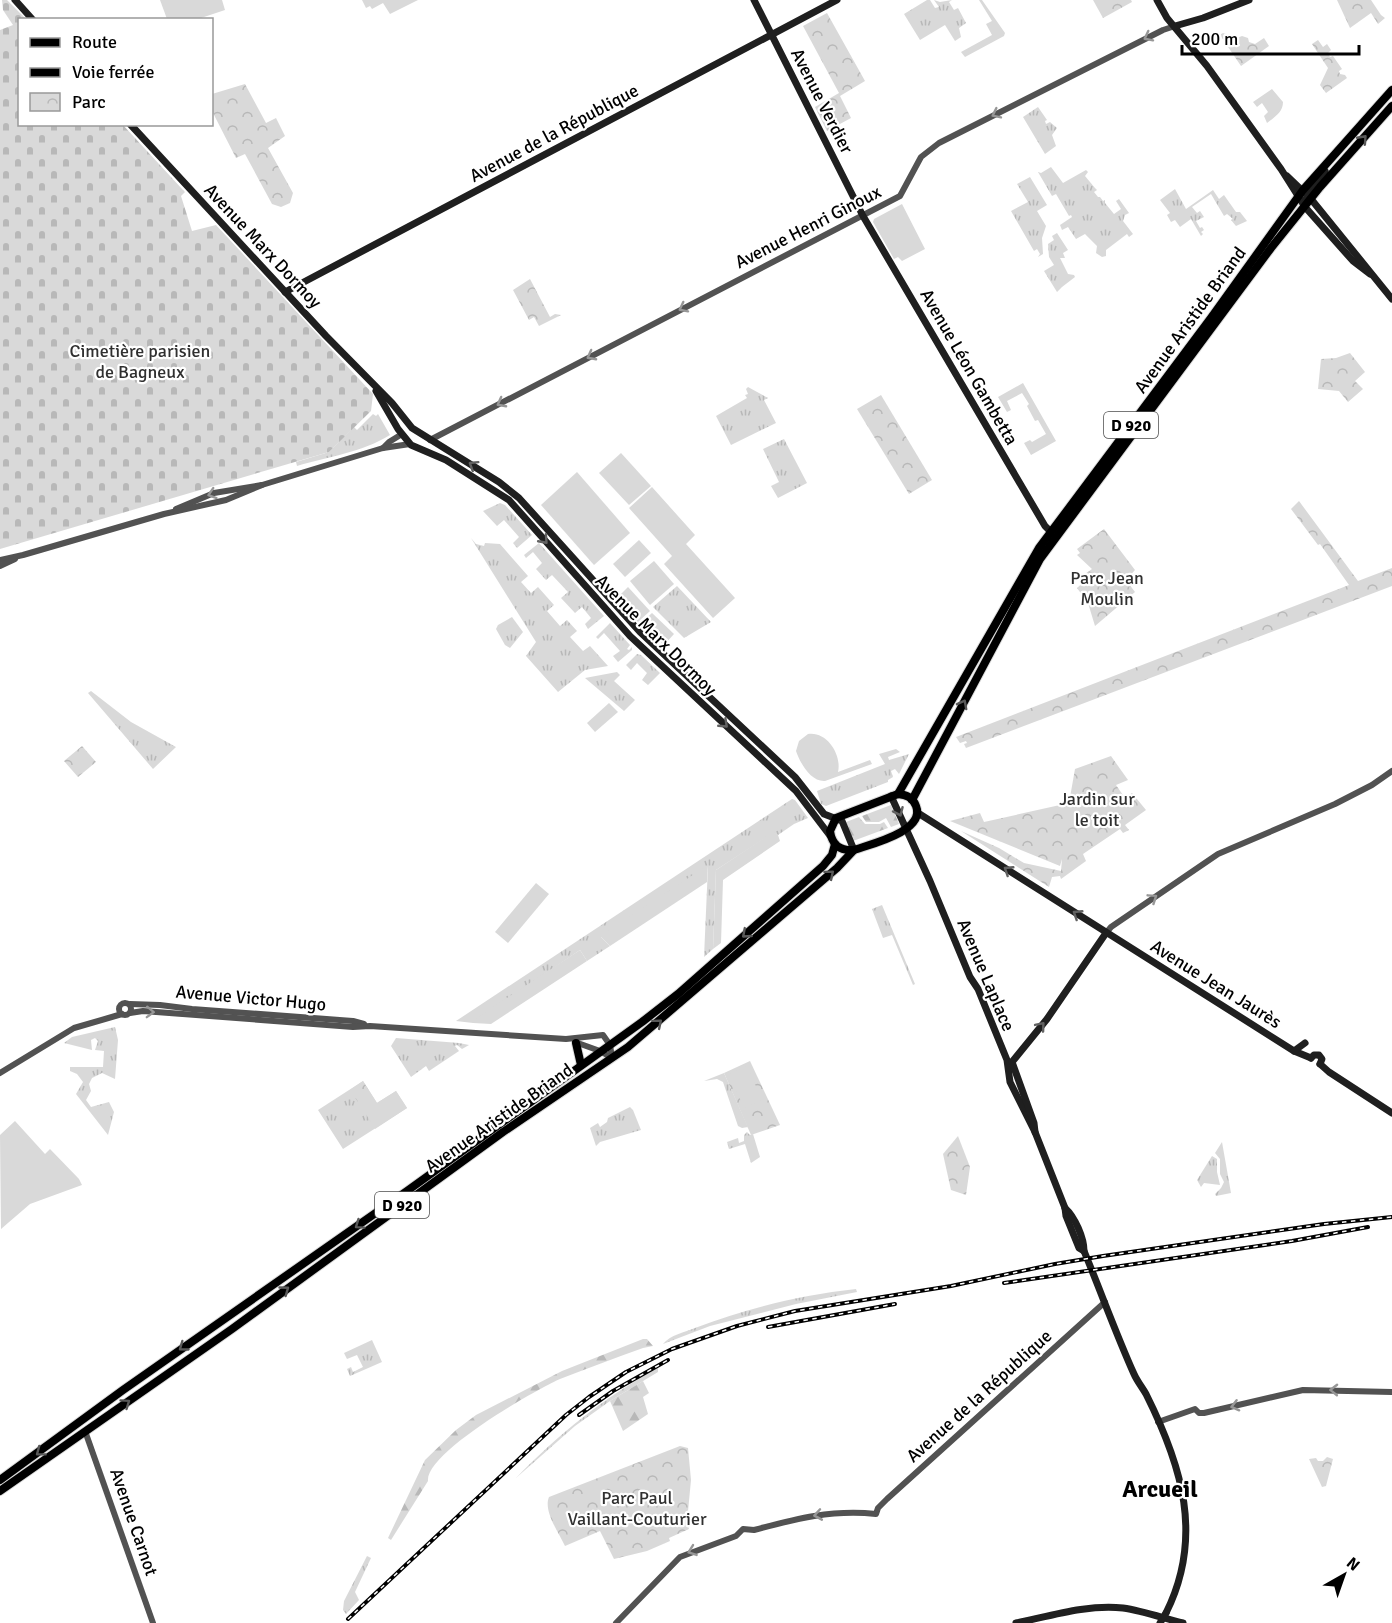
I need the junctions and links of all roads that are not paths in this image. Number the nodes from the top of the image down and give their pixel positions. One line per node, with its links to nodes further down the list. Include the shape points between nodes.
1 (15, 0): 6 (main road)
2 (754, 0): 8 (main road, Avenue Verdier)
3 (837, 0): 8 (main road, Avenue de la République)
4 (1157, 0): 7 (main road)
5 (1249, 0): 7 (main road, Avenue Henri Ginoux)
6 (31, 18)
7 (1175, 26): 12 (main road); 13 (street, Avenue Henri Ginoux, one-way to 13, via 939,143 921,157 900,196)
8 (772, 34): 13 (main road, Avenue Verdier); 14 (main road, Avenue de la République)
9 (1392, 90): 12 (main road, Avenue Aristide Briand / D 920, via 1352,134)
10 (1392, 106): 12 (main road, Avenue Aristide Briand / D 920, one-way to 10)
11 (132, 126): 14 (main road, Avenue Marx Dormoy)
12 (1304, 199): 15 (main road); 23 (main road, Avenue Aristide Briand / D 920); 30 (main road, Avenue Aristide Briand / D 920, one-way to 12, via 1040,559)
13 (863, 216): 19 (street, Avenue Henri Ginoux, one-way to 19); 23 (main road, Avenue Léon Gambetta)
14 (285, 292): 16 (main road, Avenue Marx Dormoy)
15 (1392, 299)
16 (374, 387): 17 (main road, Avenue Marx Dormoy); 18 (main road, Avenue Marx Dormoy)
17 (412, 428): 18 (main road); 19 (main road, Avenue Marx Dormoy)
18 (402, 435): 20 (main road, Avenue Marx Dormoy); 21 (street)
19 (429, 439): 22 (main road); 28 (main road, Avenue Marx Dormoy, one-way to 19, via 795,777 640,632 514,492)
20 (410, 444): 21 (street); 22 (main road, Avenue Marx Dormoy)
21 (382, 448): 24 (street, via 262,485 214,493 164,514)
22 (420, 449): 28 (main road, Avenue Marx Dormoy, one-way to 28, via 446,460 505,497 630,636)
23 (1051, 532): 29 (main road, Avenue Aristide Briand / D 920)
24 (23, 555): 25 (street); 26 (street)
25 (0, 560)
26 (0, 566)
27 (1392, 771): 36 (street, one-way to 27, via 1216,855 1335,804)
28 (799, 789): 32 (main road, Avenue Marx Dormoy, via 824,814); 34 (main road, Avenue Marx Dormoy)
29 (895, 795): 30 (main road); 32 (main road); 33 (main road, Avenue Laplace, one-way to 33)
30 (912, 800): 31 (main road)
31 (918, 813): 33 (main road); 36 (main road, Avenue Jean Jaurès, one-way to 31)
32 (836, 818): 34 (main road, Avenue Aristide Briand / D 920, via 831,827); 35 (main road, via 843,824)
33 (907, 829): 35 (main road, Avenue Aristide Briand / D 920); 49 (main road, Avenue Laplace)
34 (833, 840): 35 (main road, via 844,850); 44 (main road, Avenue Aristide Briand / D 920, one-way to 44, via 829,860 794,893 678,993)
35 (854, 850): 47 (main road, Avenue Aristide Briand / D 920, one-way to 35, via 654,1027)
36 (1106, 933): 46 (main road, Avenue Jean Jaurès); 49 (main road, one-way to 36)
37 (130, 1004): 38 (street); 39 (street, via 121,1005); 40 (street, Avenue Victor Hugo)
38 (130, 1013): 39 (street); 40 (street, Avenue Victor Hugo, one-way to 40)
39 (122, 1014): 50 (street, via 74,1028)
40 (370, 1026): 41 (street, Avenue Victor Hugo)
41 (566, 1039): 42 (street, Avenue Victor Hugo); 44 (street, Avenue Victor Hugo, via 603,1035)
42 (576, 1042): 45 (street, Avenue Victor Hugo); 48 (main road)
43 (1305, 1043): 46 (main road)
44 (610, 1045): 45 (main road, Avenue Aristide Briand / D 920); 47 (street)
45 (600, 1051): 47 (street, Avenue Victor Hugo); 48 (main road, Avenue Aristide Briand / D 920)
46 (1294, 1051): 51 (main road, Avenue Jean Jaurès, via 1311,1058 1319,1055 1320,1064 1329,1072)
47 (612, 1058): 54 (main road, Avenue Aristide Briand / D 920, one-way to 47, via 461,1162)
48 (581, 1065): 53 (main road, Avenue Aristide Briand / D 920, one-way to 53)
49 (1009, 1065): 52 (main road, Avenue Laplace)
50 (0, 1073)
51 (1392, 1113)
52 (1105, 1302): 57 (main road, Avenue Laplace); 62 (street, Avenue de la République, one-way to 62, via 879,1506 876,1514 823,1513 754,1530 745,1528 736,1536 680,1557)
53 (231, 1313): 54 (main road); 56 (main road, Avenue Aristide Briand / D 920, one-way to 56)
54 (238, 1325): 58 (main road, Avenue Aristide Briand / D 920, one-way to 54)
55 (1392, 1392): 57 (street, one-way to 57, via 1303,1390 1204,1413 1195,1409)
56 (79, 1422): 58 (main road); 59 (main road, Avenue Aristide Briand / D 920, one-way to 59)
57 (1158, 1422): 64 (main road, Avenue Laplace, bridge, via 1180,1479 1187,1521 1185,1560)
58 (85, 1431): 60 (main road, Avenue Aristide Briand / D 920); 61 (street, Avenue Carnot)
59 (0, 1480)
60 (0, 1491)
61 (153, 1623)
62 (616, 1623)
63 (1016, 1623): 65 (main road, via 1091,1608 1122,1608)
64 (1160, 1623)
65 (1182, 1623)

